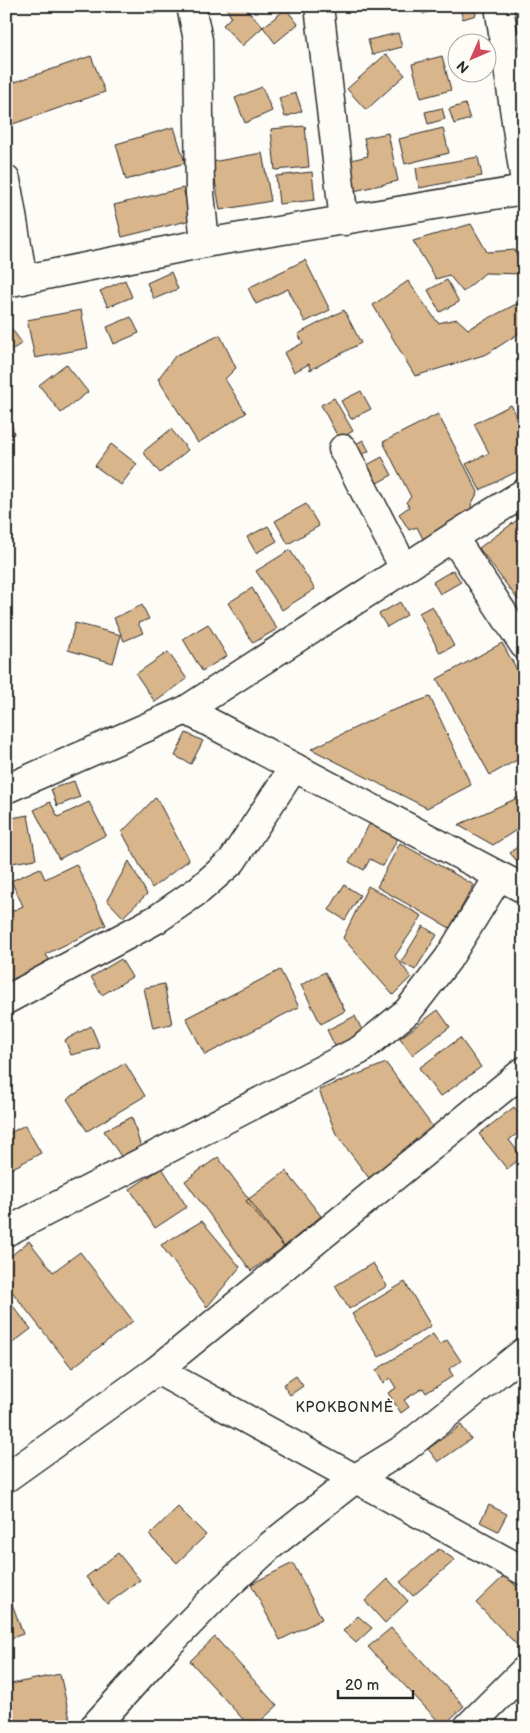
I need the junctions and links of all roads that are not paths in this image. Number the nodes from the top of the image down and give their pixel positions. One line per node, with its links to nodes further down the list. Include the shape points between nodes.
1 (191, 6): 8 (street, via 198,40 200,194)
2 (320, 6): 7 (street)
3 (499, 6): 4 (street)
4 (524, 176)
5 (6, 180): 9 (street)
6 (524, 190): 7 (street)
7 (344, 221): 8 (street)
8 (205, 243): 9 (street)
9 (15, 282)
10 (343, 449): 13 (street)
11 (524, 494): 12 (street)
12 (452, 537): 13 (street); 14 (street)
13 (404, 568): 15 (street)
14 (524, 644)
15 (186, 710): 16 (street); 17 (street)
16 (294, 767): 18 (street); 20 (street, via 232,861 199,890 157,919)
17 (6, 789)
18 (499, 876): 19 (street); 22 (street, via 448,959 408,1011 360,1050)
19 (524, 889)
20 (6, 1000)
21 (524, 1071): 24 (street)
22 (6, 1232)
23 (524, 1352): 26 (street, via 405,1448)
24 (157, 1370): 25 (street); 26 (street)
25 (6, 1478)
26 (356, 1478): 27 (street); 29 (street, via 270,1546 215,1597)
27 (524, 1571)
28 (524, 1671): 30 (street)
29 (94, 1727)
30 (468, 1727)

